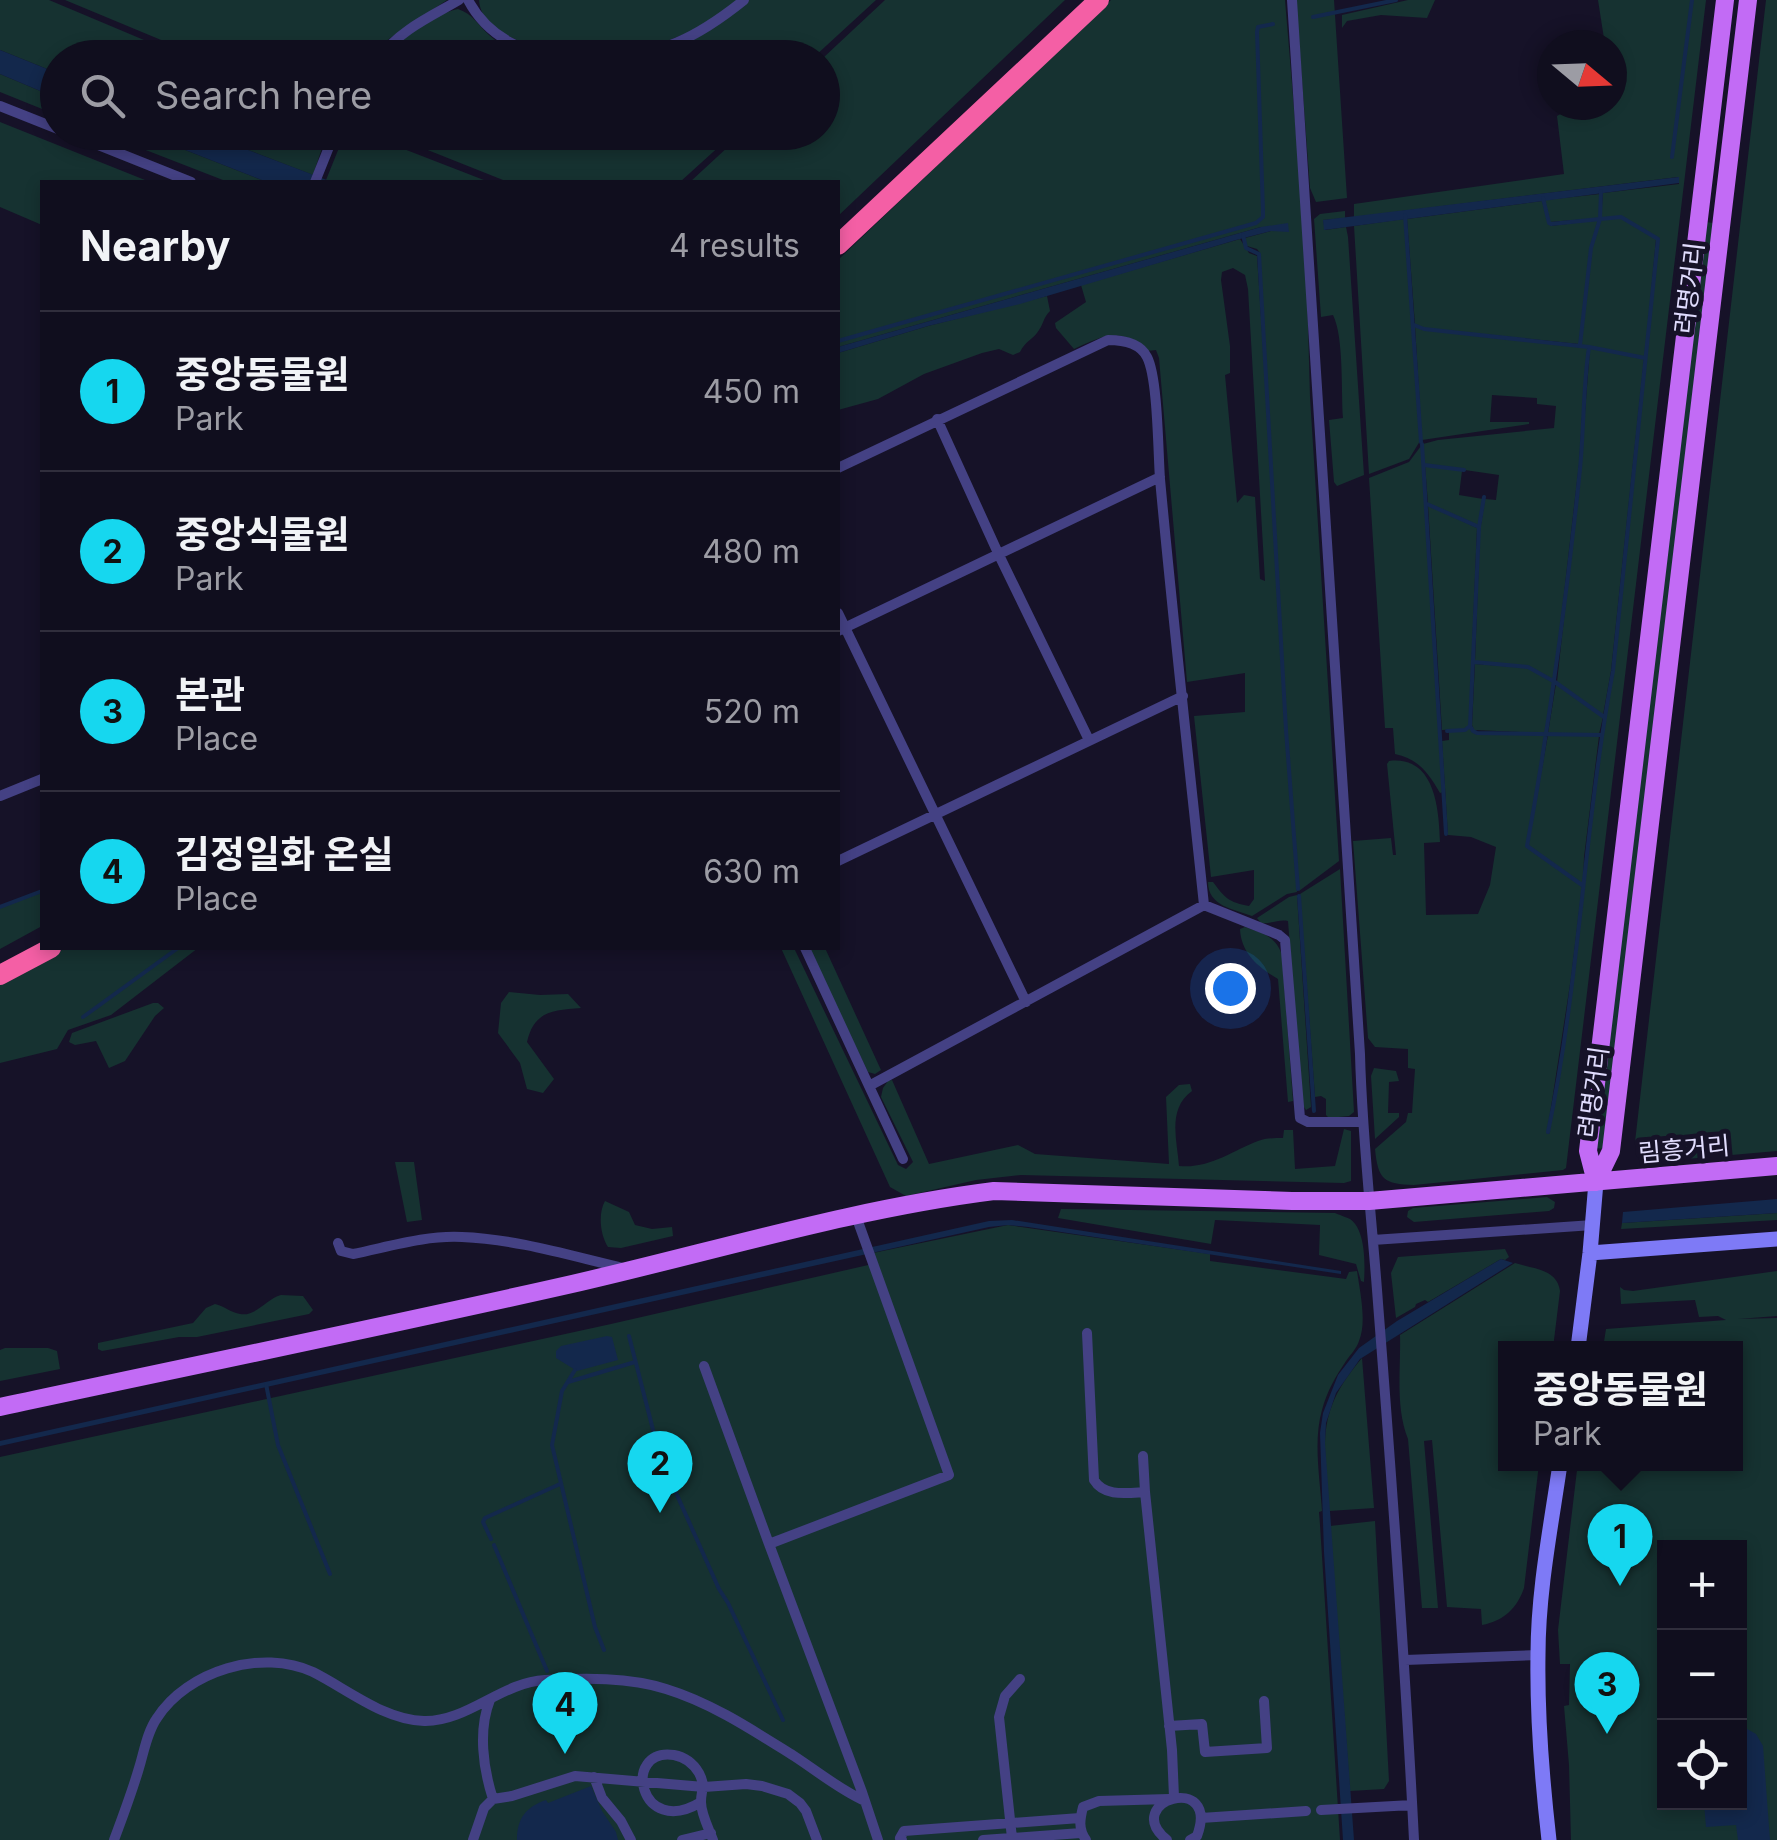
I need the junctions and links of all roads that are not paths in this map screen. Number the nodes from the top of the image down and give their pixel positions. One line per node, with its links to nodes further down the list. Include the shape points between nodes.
1 (458, 0): 9 (street)
2 (468, 0): 10 (street, via 478,19)
3 (744, 0): 11 (street)
4 (1081, 0): 18 (highway)
5 (1098, 0): 19 (highway)
6 (1292, 0): 39 (street)
7 (1725, 0): 42 (main road, 려명거리, via 1588,1151)
8 (1748, 0): 42 (main road, 려명거리, via 1611,1151)
9 (396, 40)
10 (504, 40)
11 (683, 40)
12 (0, 106): 13 (street)
13 (40, 122)
14 (111, 150): 16 (street)
15 (328, 150): 17 (street)
16 (186, 180)
17 (316, 180)
18 (840, 226)
19 (840, 243)
20 (937, 419): 21 (street); 22 (street, via 1108,340 1130,343 1147,356 1152,374); 23 (street)
21 (840, 467)
22 (1160, 477): 23 (street); 25 (street)
23 (998, 553): 24 (street); 26 (street)
24 (841, 629): 29 (street)
25 (1182, 696): 26 (street); 31 (street)
26 (1089, 740): 29 (street)
27 (40, 779): 28 (street)
28 (0, 796)
29 (934, 815): 30 (street); 37 (street)
30 (840, 860)
31 (1204, 905): 37 (street); 39 (street, via 1285,940 1300,1118)
32 (40, 939): 35 (highway)
33 (47, 950): 36 (highway)
34 (806, 950): 38 (street)
35 (0, 960)
36 (0, 974)
37 (1026, 1002): 38 (street)
38 (869, 1086): 40 (street)
39 (1362, 1122): 43 (street)
40 (903, 1159)
41 (1777, 1166): 42 (main road, 림흥거리)
42 (1596, 1182): 43 (main road, 림흥거리); 45 (street)
43 (1369, 1200): 44 (main road, 림흥거리, via 994,1191); 47 (street)
44 (856, 1216): 50 (main road, 림흥거리); 58 (street, via 950,1475)
45 (1592, 1225): 47 (street); 49 (street)
46 (1777, 1238): 49 (street)
47 (1373, 1240): 60 (street)
48 (338, 1243): 50 (street, via 353,1254 459,1236)
49 (1590, 1254): 52 (street)
50 (629, 1270): 54 (main road, 림흥거리)
51 (1087, 1333): 57 (street, via 1094,1480 1103,1490)
52 (1579, 1341)
53 (704, 1366): 58 (street)
54 (0, 1407)
55 (1144, 1456): 57 (street)
56 (1559, 1471): 59 (street)
57 (1145, 1492): 64 (street)
58 (768, 1544): 70 (street)
59 (1538, 1655): 60 (street); 92 (street)
60 (1405, 1660): 72 (street)
61 (1020, 1678): 77 (street, via 999,1717)
62 (490, 1700): 69 (street, via 483,1746); 70 (street, via 536,1680 664,1688 718,1712); 83 (street, via 448,1718 416,1720 292,1664 253,1663 215,1673 182,1691 157,1716)
63 (1264, 1701): 64 (street, via 1267,1748 1204,1752 1202,1724)
64 (1169, 1726): 68 (street)
65 (594, 1777): 66 (street); 69 (street); 85 (street)
66 (642, 1780): 67 (street); 67 (street, via 651,1762 672,1755 693,1764); 71 (street, via 658,1808 680,1810)
67 (704, 1787): 71 (street); 87 (street, via 746,1784 788,1794 806,1810)
68 (1172, 1798): 75 (street, via 1100,1801 1084,1807); 76 (street, via 1188,1799); 90 (street, via 1155,1818)
69 (493, 1799): 84 (street)
70 (865, 1801): 88 (street)
71 (701, 1802): 78 (street)
72 (1412, 1805): 73 (street); 91 (street)
73 (1321, 1810)
74 (1306, 1811): 76 (street)
75 (1080, 1818): 77 (street); 79 (street)
76 (1201, 1818): 82 (street)
77 (1010, 1822): 80 (street); 81 (street, via 904,1831)
78 (712, 1836): 86 (street)
79 (1083, 1836): 80 (street)
80 (1012, 1838): 89 (street)
81 (901, 1839): 88 (street)
82 (1195, 1839)
83 (114, 1840)
84 (473, 1840)
85 (631, 1840)
86 (682, 1840)
87 (817, 1840)
88 (876, 1840)
89 (983, 1840)
90 (1166, 1840)
91 (1414, 1840)
92 (1549, 1840)

